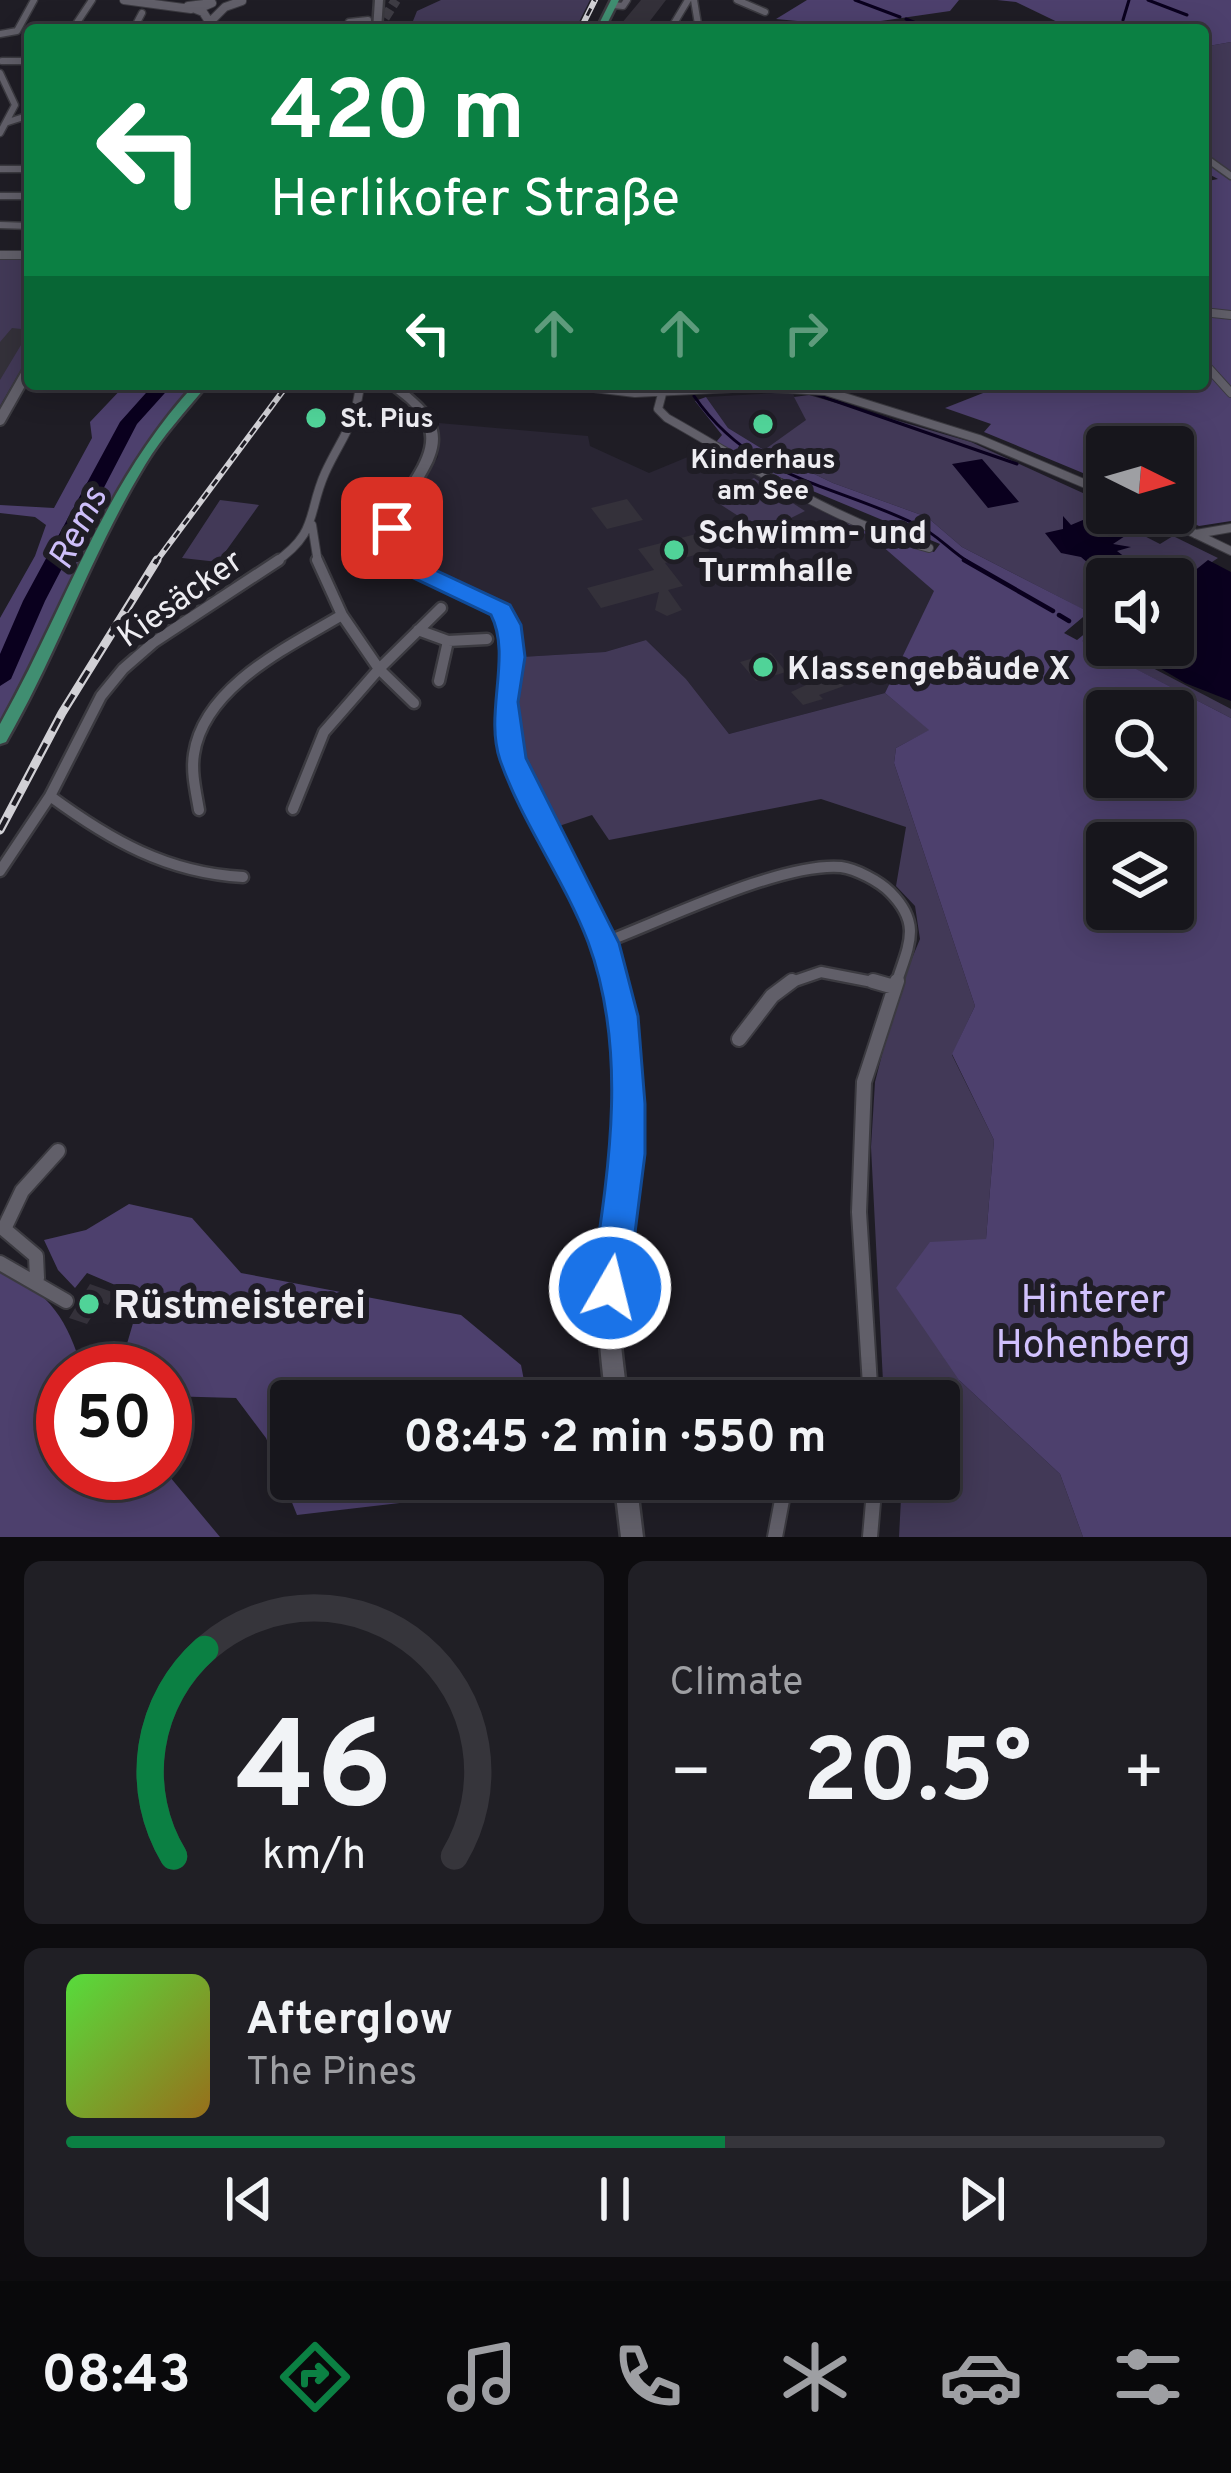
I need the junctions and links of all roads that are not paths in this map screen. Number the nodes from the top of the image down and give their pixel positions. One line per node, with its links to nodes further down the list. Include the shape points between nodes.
1 (34, 0): 13 (street, via 13,32)
2 (127, 0): 6 (street); 7 (street)
3 (245, 0): 7 (street); 12 (street, via 224,7)
4 (627, 0): 8 (street)
5 (737, 0): 9 (street)
6 (149, 1): 7 (street)
7 (200, 3)
8 (614, 3)
9 (765, 12)
10 (142, 13): 11 (street)
11 (136, 24)
12 (211, 24)
13 (0, 34)
14 (0, 73): 15 (street, via 14,98)
15 (3, 127)
16 (1209, 369): 25 (street)
17 (24, 378): 28 (street)
18 (196, 390): 43 (main road, via 134,470)
19 (359, 390): 30 (street, via 357,417 323,476)
20 (398, 390): 49 (main road, via 422,411 432,440 427,466 396,513 393,543 410,567 479,597 509,625 512,758)
21 (622, 390): 26 (street)
22 (726, 390): 26 (street)
23 (809, 390): 27 (street)
24 (851, 390): 27 (street)
25 (1231, 393)
26 (662, 394): 33 (street, via 658,409 668,418 831,514 867,533)
27 (861, 400): 29 (street)
28 (0, 420)
29 (1086, 484)
30 (312, 525): 36 (street, via 318,564); 44 (street, Kiesäcker, via 286,555 124,669 101,696)
31 (1231, 528): 32 (street)
32 (1196, 534): 34 (street)
33 (929, 548)
34 (1231, 551)
35 (441, 608): 37 (street)
36 (342, 615): 40 (street); 46 (street, via 264,662 221,703 196,743)
37 (418, 630): 39 (street); 40 (street)
38 (487, 639): 39 (street)
39 (448, 641): 41 (street)
40 (379, 669): 42 (street); 45 (street, via 311,747)
41 (440, 681)
42 (414, 703)
43 (0, 738)
44 (50, 796): 47 (street, Kiesäcker); 48 (street, via 152,861 201,878)
45 (293, 809)
46 (199, 810)
47 (0, 871)
48 (242, 877)
49 (603, 943): 50 (street, via 769,880 844,867 882,884 908,910 911,938); 56 (main road, via 622,1016 628,1104 610,1288)
50 (894, 987): 51 (street, via 840,970 798,974 779,985); 57 (street, via 864,1082 859,1212)
51 (739, 1039)
52 (58, 1151): 54 (street, via 22,1191 4,1229 36,1256)
53 (0, 1263): 54 (street)
54 (37, 1279): 55 (street)
55 (66, 1301)
56 (616, 1380)
57 (871, 1380)
58 (628, 1500): 61 (main road)
59 (782, 1500): 62 (street)
60 (873, 1500): 63 (street)
61 (632, 1537)
62 (775, 1537)
63 (870, 1537)

